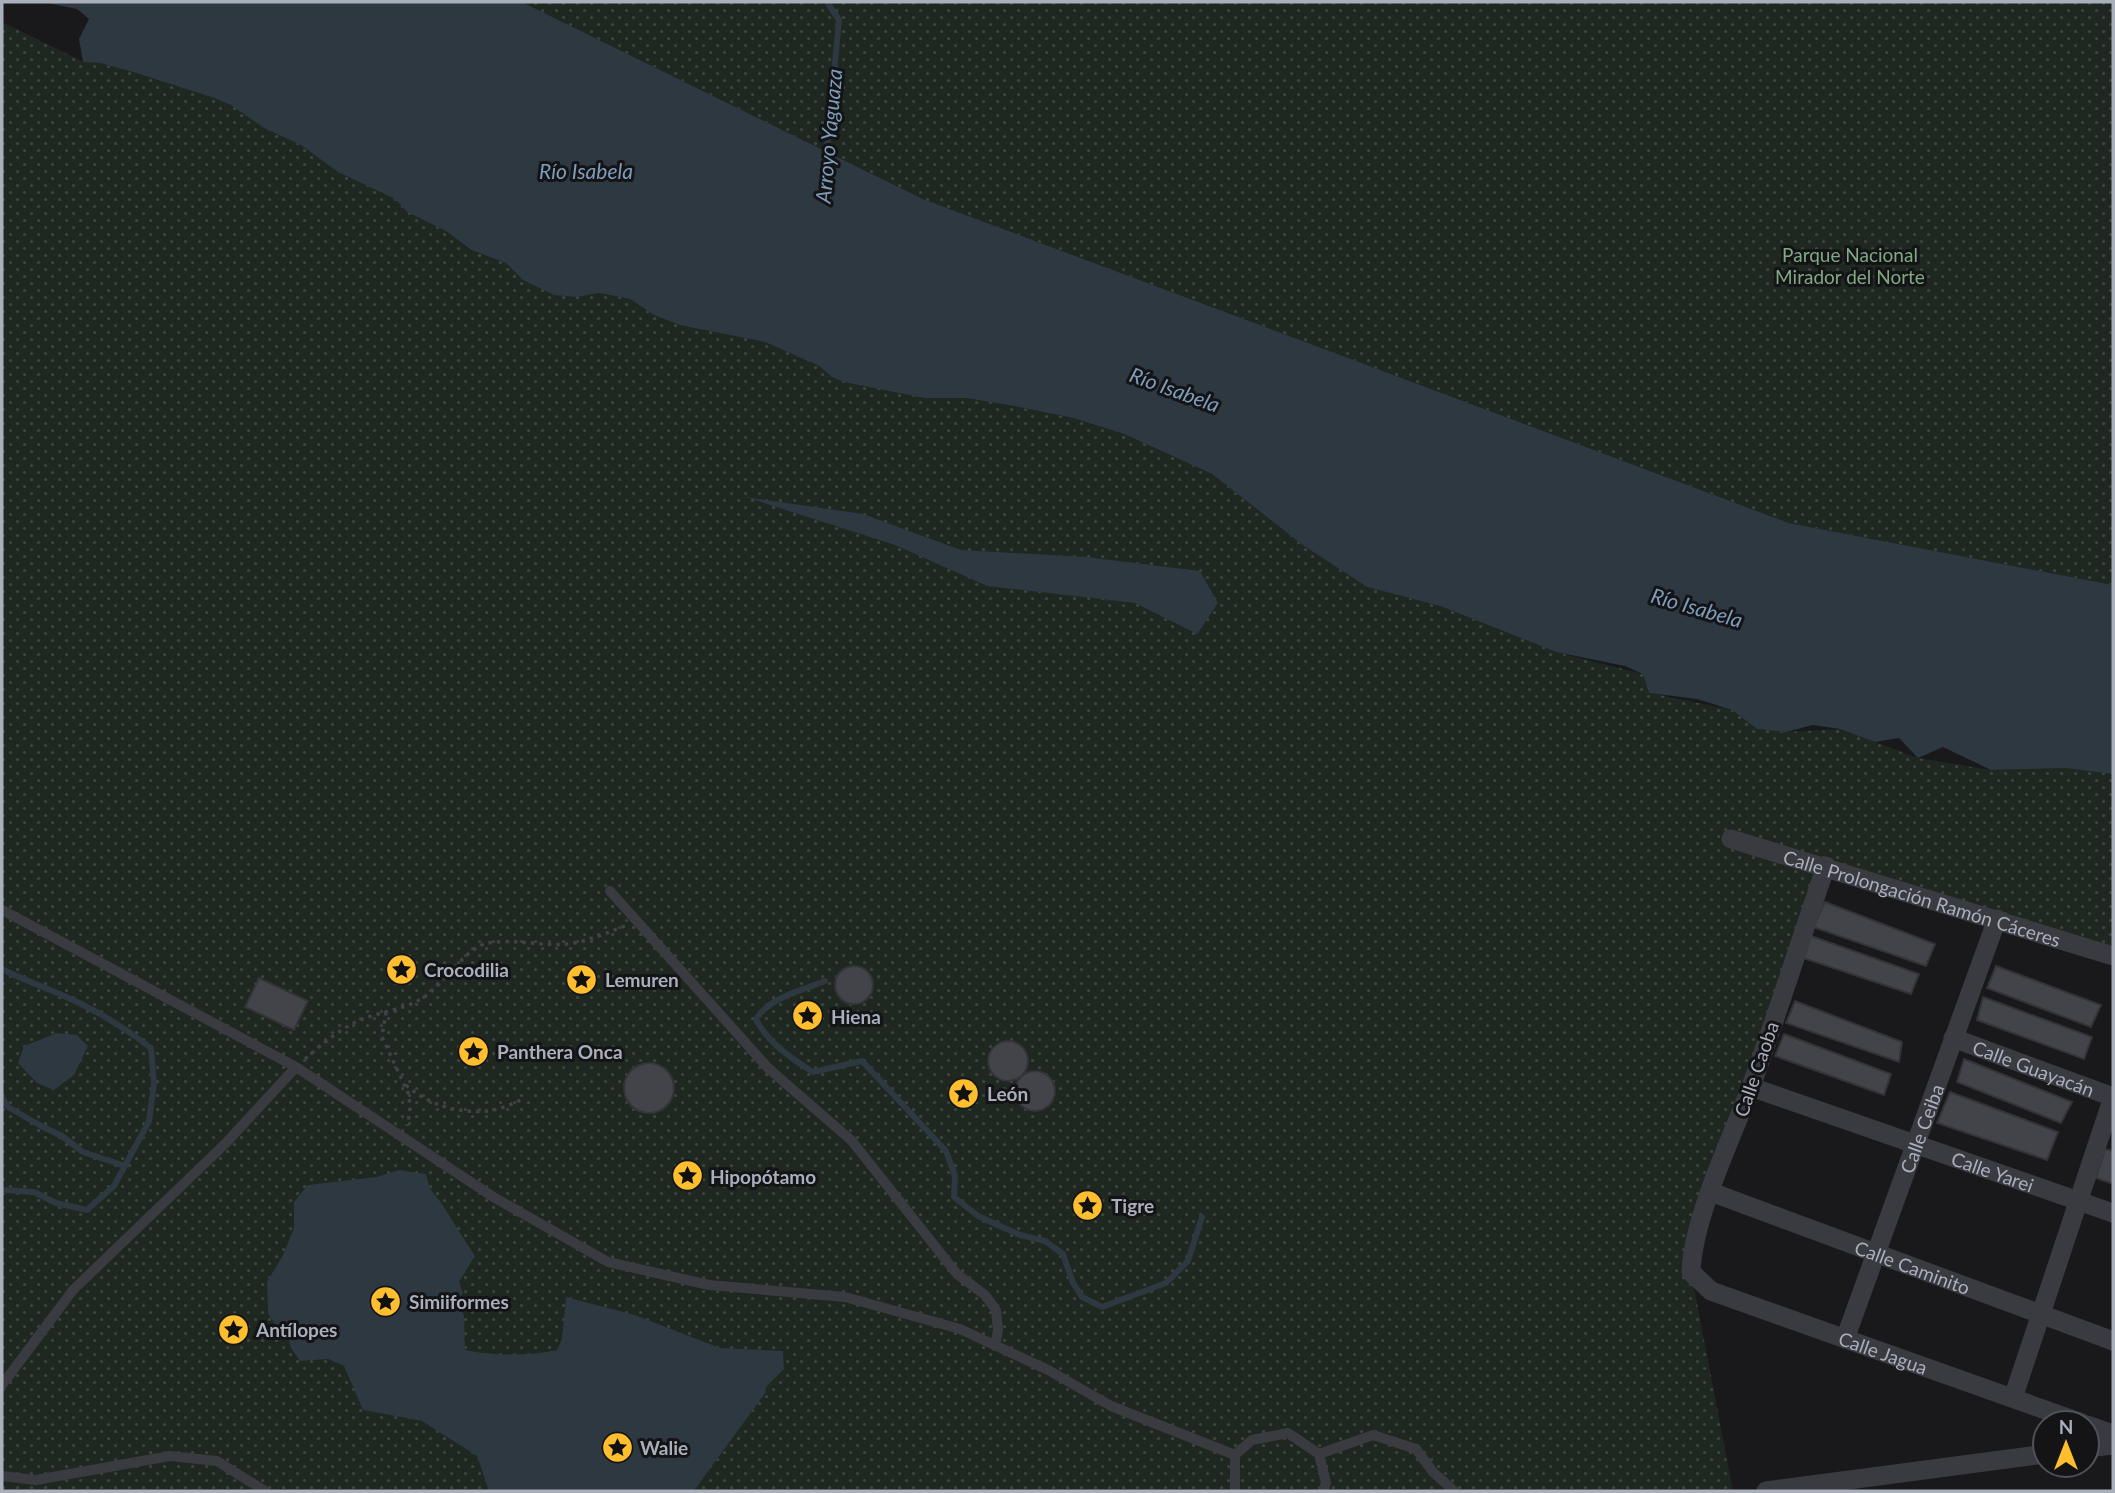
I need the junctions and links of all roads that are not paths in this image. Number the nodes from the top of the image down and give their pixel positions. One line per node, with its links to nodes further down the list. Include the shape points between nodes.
1 (1731, 839): 2 (street, Calle Prolongación Ramón Cáceres)
2 (1826, 866): 5 (street, Calle Prolongación Ramón Cáceres); 9 (street, Calle Caoba)
3 (610, 891): 20 (lane, via 768,1068 852,1141 957,1274 985,1295 996,1310)
4 (2, 910): 8 (lane)
5 (1997, 919): 6 (street, Calle Prolongación Ramón Cáceres); 7 (street, Calle Ceiba)
6 (2113, 956)
7 (1953, 1038): 10 (street, Calle Guayacán); 11 (street, Calle Ceiba)
8 (296, 1068): 20 (lane, via 495,1198 608,1262 709,1285 845,1297 960,1329); 21 (lane, via 226,1143 73,1290)
9 (1751, 1087): 11 (street, Calle Yarei); 12 (street, Calle Caoba)
10 (2113, 1097): 13 (street)
11 (1915, 1142): 13 (street, Calle Yarei); 15 (street, Calle Ceiba)
12 (1711, 1192): 15 (street, Calle Caminito); 16 (street, Calle Caoba, via 1692,1252)
13 (2080, 1201): 14 (street, Calle Yarei); 17 (street)
14 (2113, 1213)
15 (1876, 1254): 17 (street, Calle Caminito); 18 (street, Calle Ceiba)
16 (1691, 1272): 18 (street, Calle Jagua, via 1711,1291)
17 (2042, 1314): 19 (street, Calle Caminito); 22 (street)
18 (1845, 1339): 22 (street, Calle Jagua)
19 (2113, 1341)
20 (995, 1346): 25 (lane, via 1111,1406)
21 (2, 1385)
22 (2013, 1398): 23 (street, Calle Jagua)
23 (2043, 1409)
24 (1319, 1454): 25 (lane, via 1288,1433 1252,1440); 30 (lane, via 1326,1483); 31 (lane, via 1373,1435 1416,1449)
25 (1235, 1455): 29 (lane)
26 (2031, 1456): 32 (street)
27 (2, 1476): 28 (lane, via 36,1480 170,1456 217,1461)
28 (265, 1491)
29 (1235, 1491)
30 (1323, 1491)
31 (1454, 1491)
32 (1766, 1491)

